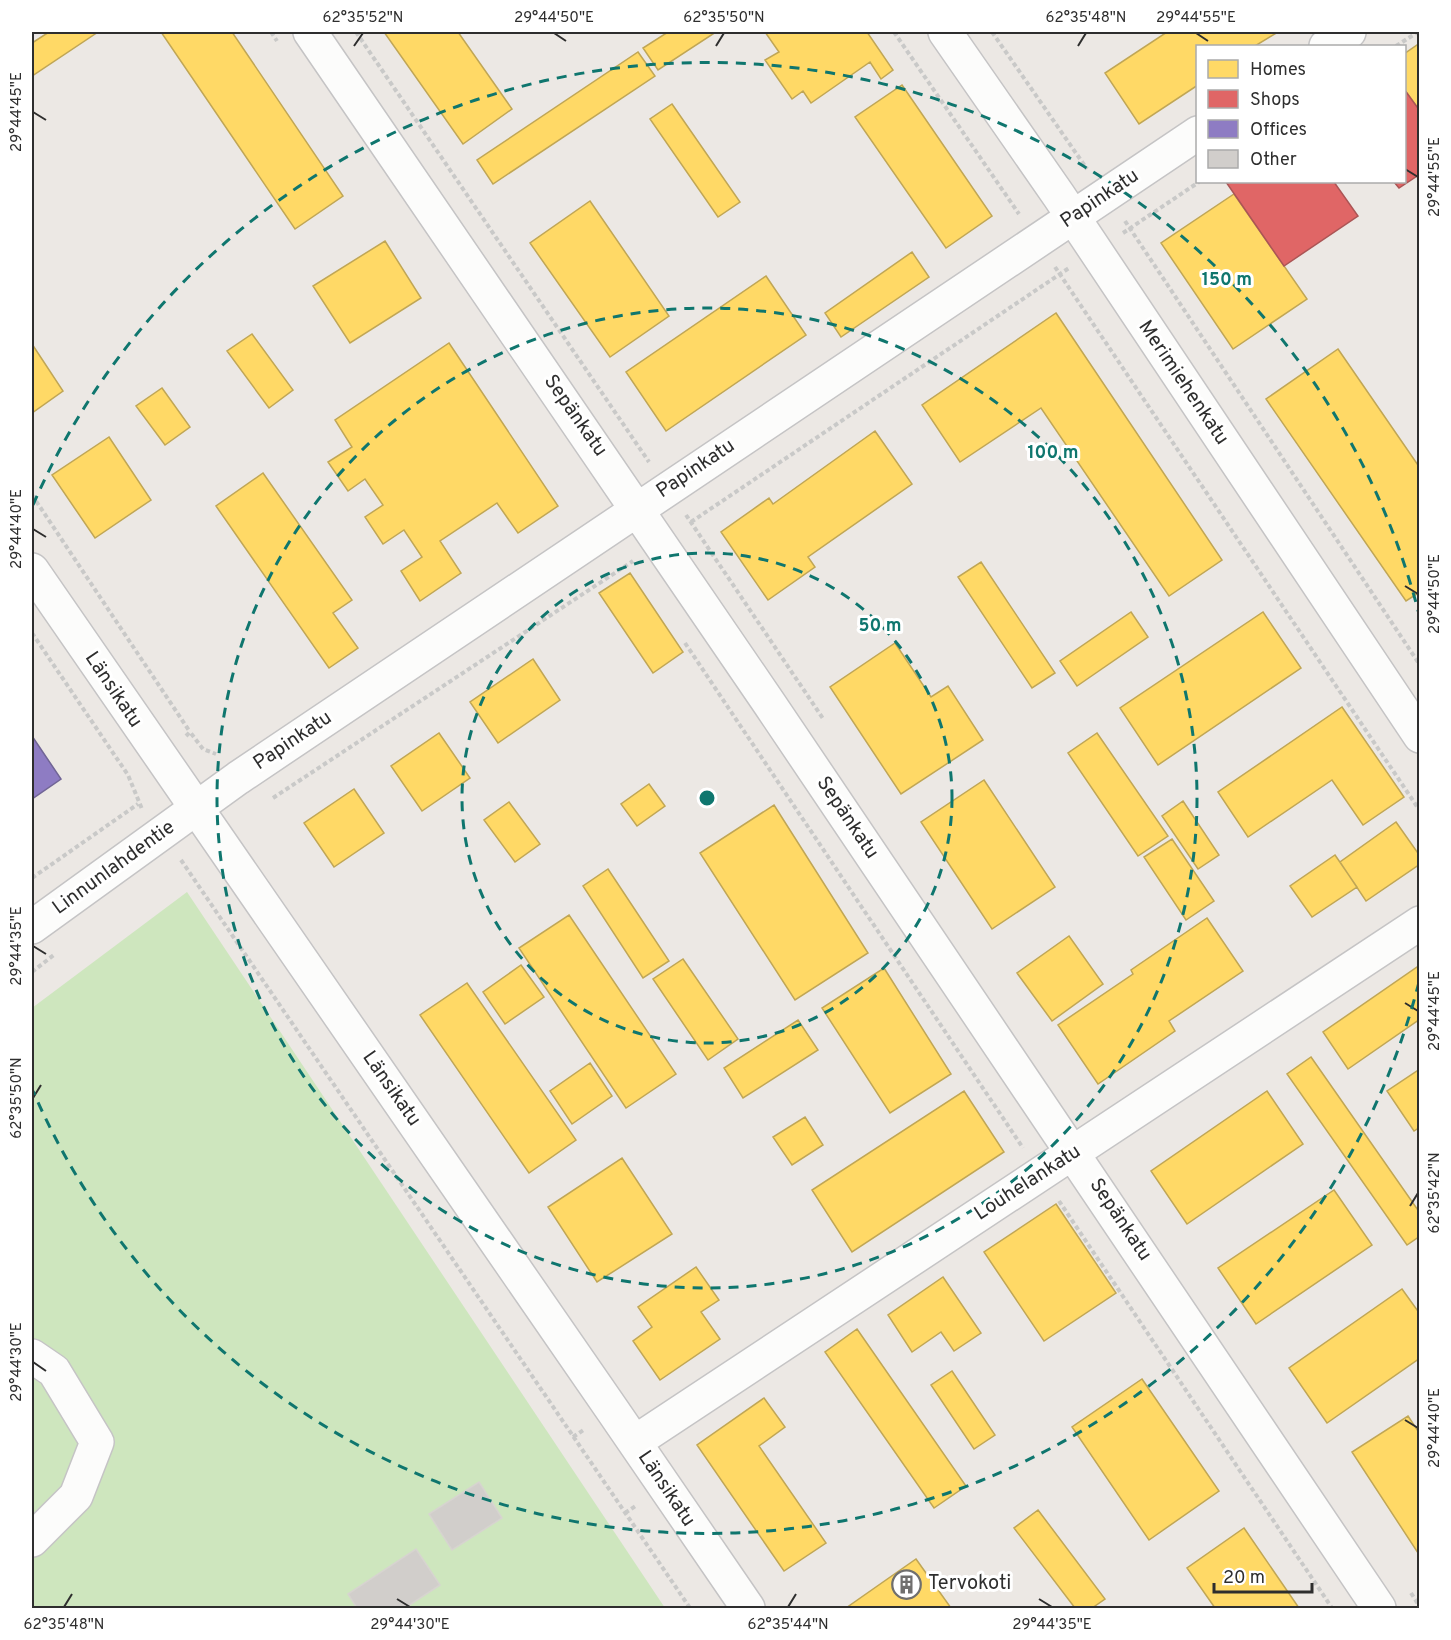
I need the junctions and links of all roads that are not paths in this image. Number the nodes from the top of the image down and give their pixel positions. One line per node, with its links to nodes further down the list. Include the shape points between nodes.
1 (310, 32): 7 (street, Sepänkatu)
2 (945, 32): 6 (street, Merimiehenkatu)
3 (1348, 32): 4 (street)
4 (1328, 45)
5 (1196, 134): 6 (street, Papinkatu)
6 (1073, 218): 7 (street, Papinkatu); 9 (street, Merimiehenkatu)
7 (637, 508): 10 (street, Papinkatu); 13 (street, Sepänkatu)
8 (32, 570): 10 (street, Länsikatu)
9 (1419, 736)
10 (197, 808): 12 (street, Linnunlahdentie); 15 (street, Länsikatu)
11 (1419, 923): 13 (street, Louhelankatu)
12 (32, 927)
13 (1075, 1152): 15 (street, Louhelankatu); 18 (street, Sepänkatu)
14 (32, 1356): 16 (street, via 54,1371 98,1442 75,1496)
15 (634, 1442): 17 (street, Länsikatu)
16 (32, 1540)
17 (748, 1608)
18 (1379, 1608)

